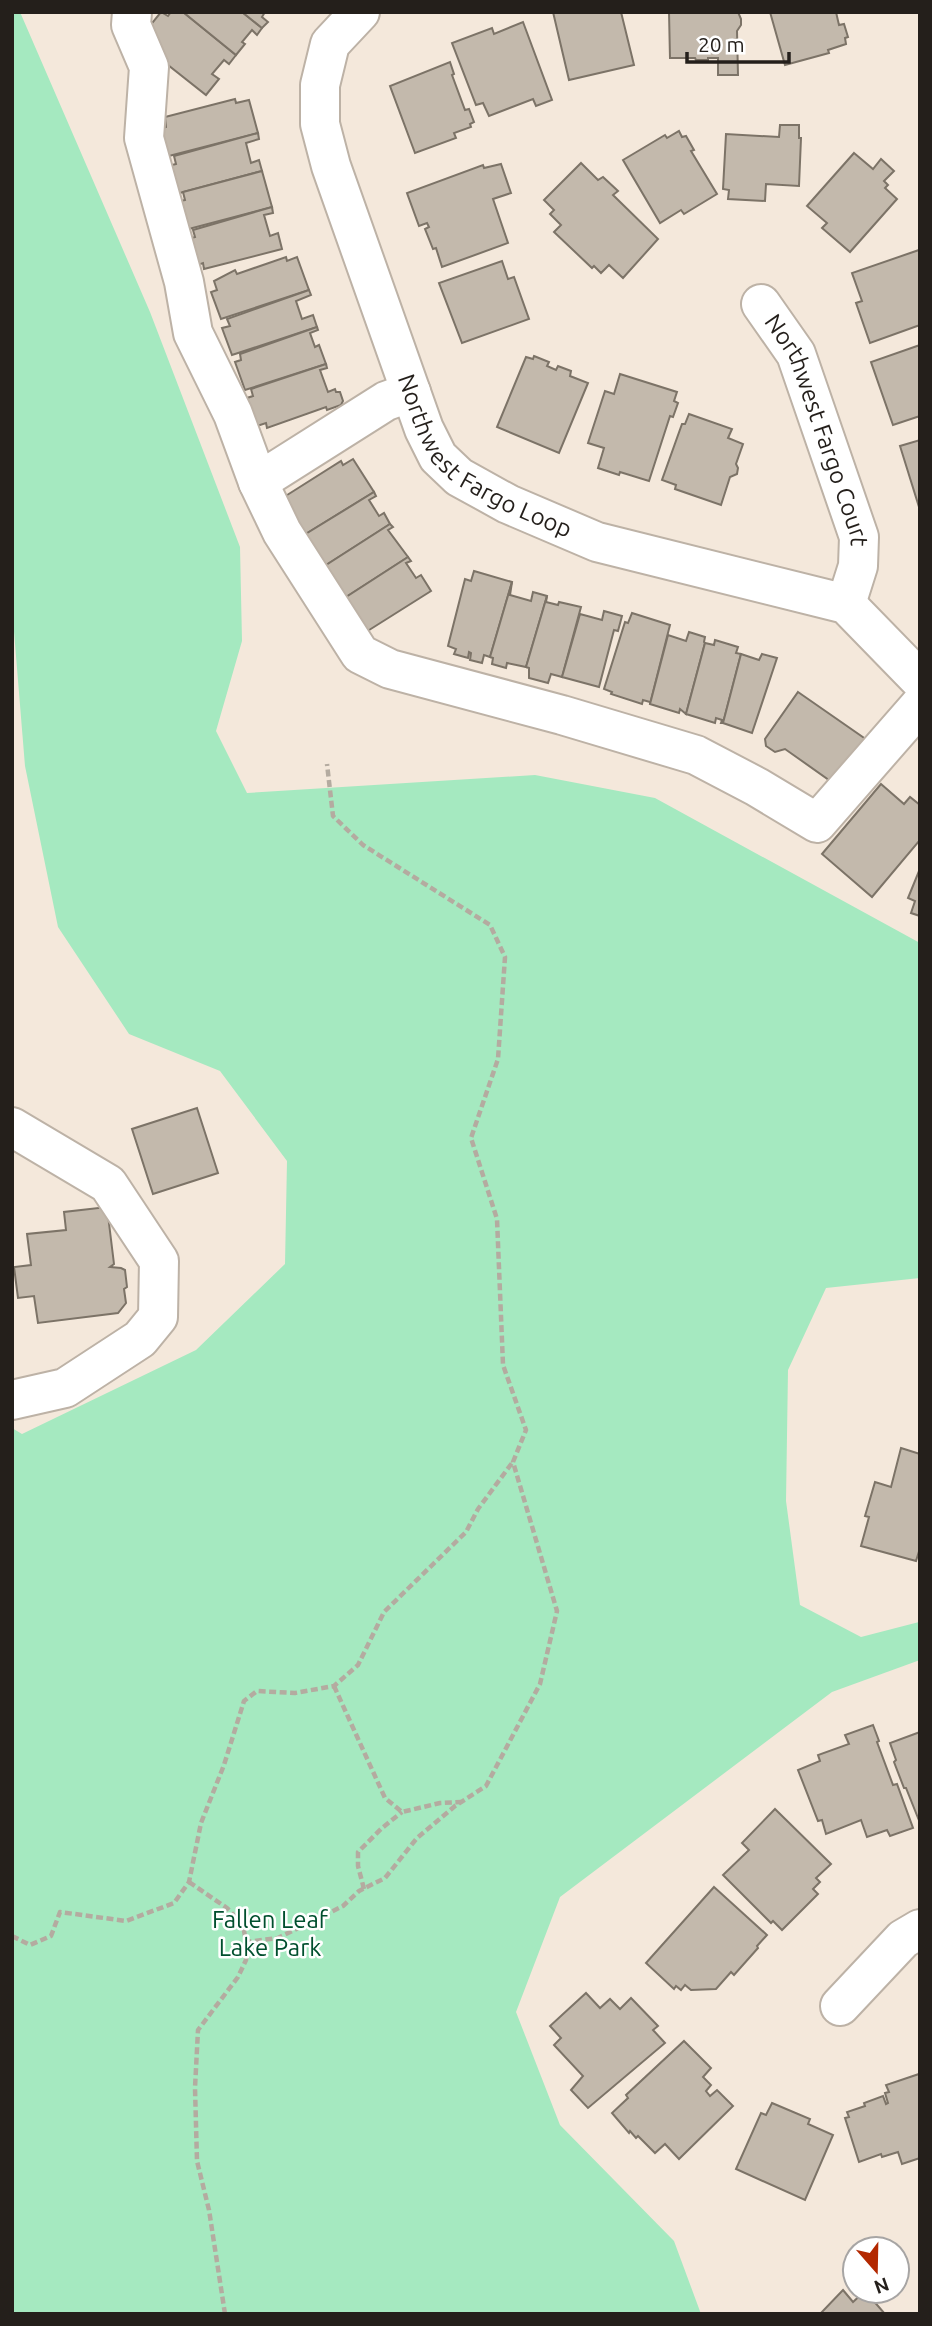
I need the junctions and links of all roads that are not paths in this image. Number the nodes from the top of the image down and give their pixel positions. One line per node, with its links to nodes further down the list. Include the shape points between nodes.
1 (132, 12): 5 (street, via 131,25 149,67 144,138 184,282 193,332 233,414)
2 (360, 12): 4 (street, Northwest Fargo Loop, via 330,44 320,85 320,124)
3 (761, 304): 6 (street, Northwest Fargo Court, via 796,354 859,537 858,566)
4 (411, 392): 5 (street, via 386,401); 6 (street, Northwest Fargo Loop, via 438,457 458,477 508,504 597,541)
5 (258, 482): 8 (street, via 282,531 360,654 390,668 696,755 817,823)
6 (846, 604): 7 (street)
7 (920, 680)
8 (920, 705)
9 (12, 1127): 10 (street, via 108,1184 159,1261 158,1317 140,1339 65,1388)
10 (12, 1400)
11 (920, 1930): 12 (street, via 903,1940)
12 (840, 2006)

